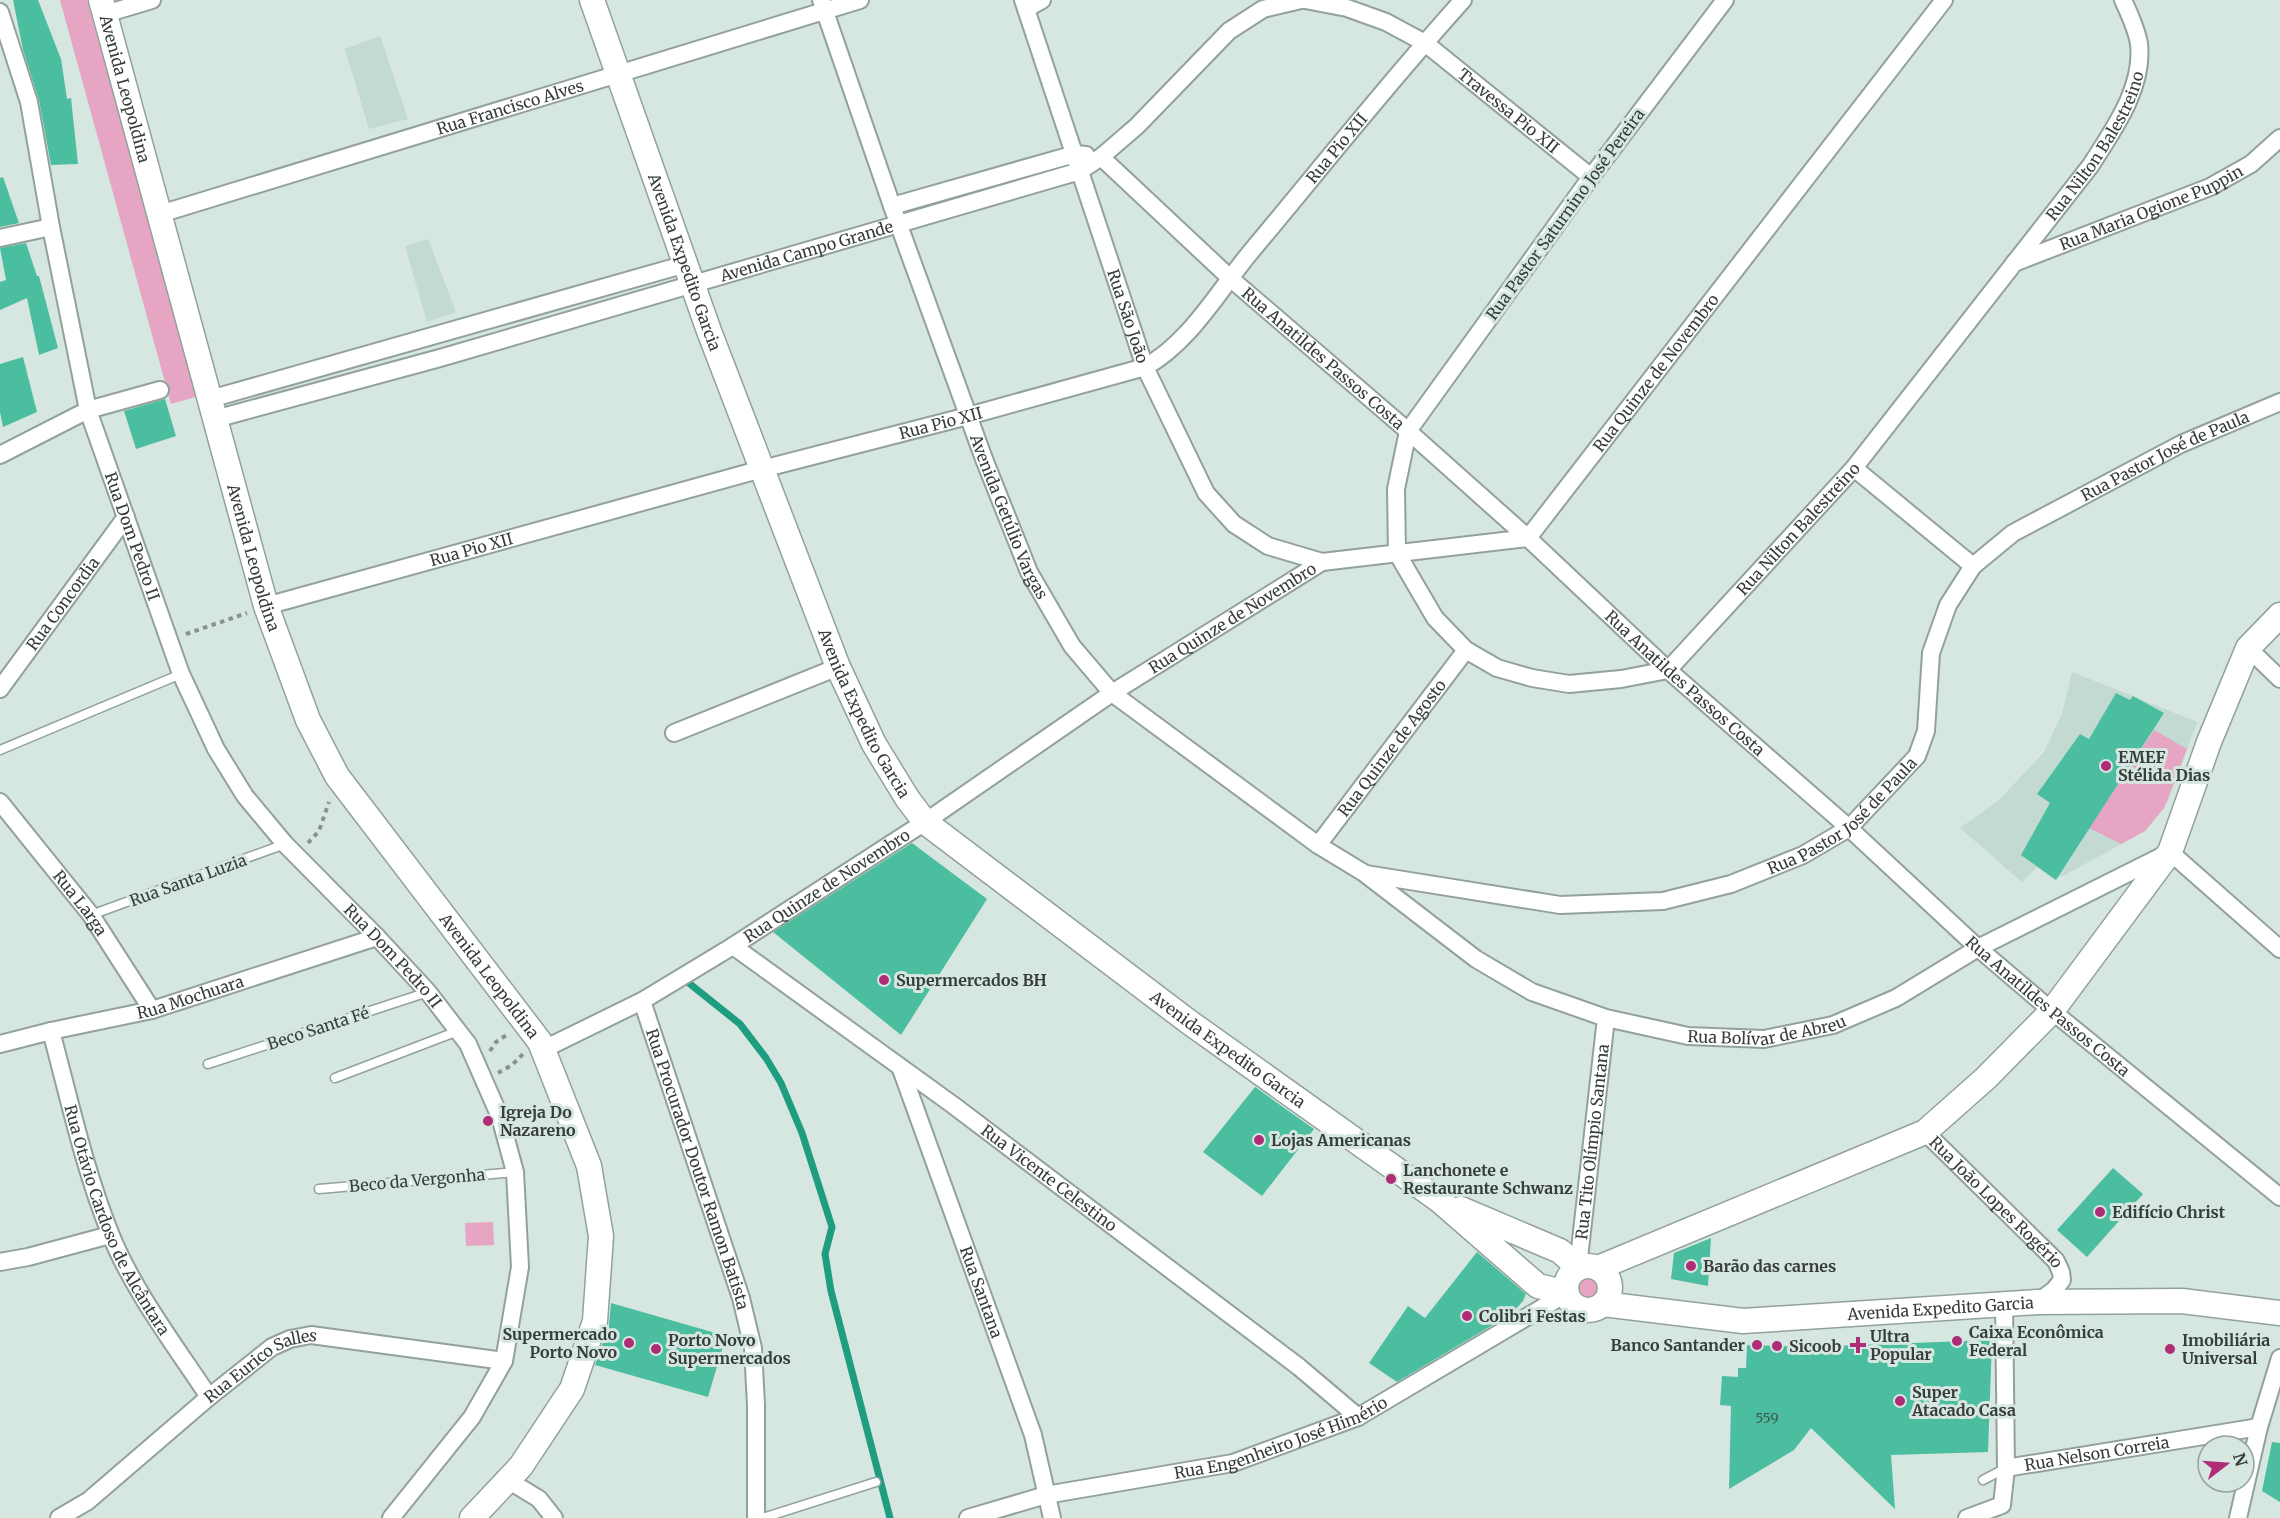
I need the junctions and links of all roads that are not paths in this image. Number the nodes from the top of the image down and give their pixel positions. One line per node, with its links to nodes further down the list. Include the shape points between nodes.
1 (153, 0): 12 (street)
2 (592, 0): 15 (main road, Avenida Expedito Garcia)
3 (860, 0): 10 (street, Rua Francisco Alves)
4 (1042, 0): 11 (street)
5 (1303, 0): 14 (street, Avenida Campo Grande, via 1347,8 1386,22); 18 (street, Avenida Campo Grande, via 1263,9 1229,31 1137,126)
6 (1463, 0): 14 (street, Rua Pio XII)
7 (1725, 0): 20 (street, Rua Pastor Saturnino José Pereira)
8 (1944, 0): 44 (street, Rua Quinze de Novembro)
9 (2123, 0): 26 (street, Rua Nilton Balestreino, via 2139,44 2137,75 2124,110 2091,165)
10 (823, 5): 15 (street, Rua Francisco Alves); 21 (street, Avenida Getúlio Vargas)
11 (1024, 5): 17 (street, Rua São João)
12 (103, 7): 22 (main road, Avenida Leopoldina)
13 (0, 12): 24 (street, Rua Dom Pedro II, via 28,102)
14 (1425, 43): 20 (street, Travessa Pio XII); 28 (street, Rua Pio XII)
15 (620, 75): 22 (street, Rua Francisco Alves); 27 (main road, Avenida Expedito Garcia)
16 (2280, 138): 26 (street, Rua Maria Ogione Puppin, via 2251,164 2211,187)
17 (1075, 154): 18 (street, Avenida Campo Grande); 19 (street, Rua São João); 21 (street, Avenida Campo Grande)
18 (1101, 157): 19 (street, Avenida Campo Grande); 28 (street, Rua Anatildes Passos Costa)
19 (1080, 171): 23 (street, Avenida Campo Grande); 32 (street, Rua São João)
20 (1591, 177): 39 (street, Rua Pastor Saturnino José Pereira)
21 (892, 206): 23 (street, Avenida Getúlio Vargas)
22 (160, 214): 36 (main road, Avenida Leopoldina)
23 (899, 225): 27 (street, Avenida Campo Grande); 38 (street, Avenida Getúlio Vargas)
24 (51, 227): 25 (street); 37 (street, Rua Dom Pedro II)
25 (0, 238)
26 (2014, 263): 41 (street, Rua Nilton Balestreino)
27 (689, 273): 29 (street, Avenida Campo Grande); 31 (street, Avenida Campo Grande); 42 (main road, Avenida Expedito Garcia)
28 (1230, 278): 32 (street, Rua Pio XII, via 1179,343); 39 (street, Rua Anatildes Passos Costa)
29 (433, 335): 30 (street, Avenida Campo Grande); 31 (street)
30 (394, 346): 33 (street); 36 (street, Avenida Campo Grande)
31 (440, 358): 33 (street, Avenida Campo Grande)
32 (1145, 367): 38 (street, Rua Pio XII); 46 (street, Rua São João, via 1206,493 1234,524 1268,546)
33 (402, 368): 36 (street, Avenida Campo Grande)
34 (160, 390): 37 (street)
35 (2280, 402): 47 (street, Rua Pastor José de Paula, via 2170,449 2013,533)
36 (213, 409): 48 (main road, Avenida Leopoldina)
37 (88, 410): 40 (street); 43 (street, Rua Dom Pedro II)
38 (969, 416): 42 (street, Rua Pio XII); 57 (street, Avenida Getúlio Vargas, via 1029,572 1072,646)
39 (1408, 430): 44 (street, Rua Anatildes Passos Costa); 45 (street, via 1396,489)
40 (0, 455)
41 (1854, 468): 47 (street); 53 (street, Rua Nilton Balestreino)
42 (762, 469): 48 (street, Rua Pio XII); 52 (main road, Avenida Expedito Garcia)
43 (126, 518): 54 (street, Rua Dom Pedro II); 56 (street, Rua Concordia)
44 (1528, 538): 45 (street, Rua Quinze de Novembro); 53 (street, Rua Anatildes Passos Costa)
45 (1397, 553): 46 (street, Rua Quinze de Novembro); 51 (street, via 1435,618)
46 (1322, 562): 57 (street, Rua Quinze de Novembro)
47 (1973, 566): 62 (street, Rua Pastor José de Paula, via 1948,605 1931,653 1926,731 1917,756)
48 (266, 606): 79 (main road, Avenida Leopoldina, via 308,720 337,776)
49 (2280, 615): 50 (main road)
50 (2248, 648): 55 (street); 65 (main road)
51 (1466, 650): 53 (street, via 1497,668 1569,684 1621,680); 63 (street, Rua Quinze de Agosto)
52 (837, 668): 58 (street); 61 (main road, Avenida Expedito Garcia, via 874,744)
53 (1668, 670): 62 (street, Rua Anatildes Passos Costa)
54 (181, 674): 59 (lane); 64 (street, Rua Dom Pedro II, via 216,749 245,796)
55 (2280, 679)
56 (0, 689)
57 (1112, 693): 61 (street, Rua Quinze de Novembro); 63 (street, Avenida Getúlio Vargas)
58 (674, 733)
59 (0, 750)
60 (2, 810): 67 (street, Rua Larga)
61 (925, 822): 69 (street, Rua Quinze de Novembro); 88 (main road, Avenida Expedito Garcia, via 1190,1022)
62 (1849, 828): 66 (street, Rua Pastor José de Paula, via 1803,855 1741,880 1663,901 1560,905); 70 (street, Rua Anatildes Passos Costa)
63 (1318, 846): 66 (street, Avenida Getúlio Vargas)
64 (290, 850): 67 (lane, Rua Santa Luzia); 68 (street, Rua Dom Pedro II)
65 (2170, 852): 70 (street, Rua Bolívar de Abreu); 71 (street); 75 (main road)
66 (1364, 873): 76 (street, Rua Bolívar de Abreu, via 1476,959 1532,992)
67 (91, 915): 74 (street, Rua Larga)
68 (378, 936): 72 (street, Rua Dom Pedro II); 74 (street, Rua Mochuara)
69 (733, 946): 73 (street, Rua Quinze de Novembro); 82 (street, Rua Vicente Celestino)
70 (1978, 948): 75 (street, Rua Anatildes Passos Costa); 76 (street, Rua Bolívar de Abreu, via 1896,998 1844,1021 1764,1039 1688,1036)
71 (2280, 948)
72 (428, 992): 78 (street, Rua Dom Pedro II); 81 (lane, Beco Santa Fé)
73 (642, 1001): 79 (street, Rua Quinze de Novembro); 112 (street, Rua Procurador Doutor Ramon Batista, via 741,1298 753,1348)
74 (152, 1010): 77 (street, Rua Mochuara)
75 (2052, 1011): 84 (main road, via 1986,1078); 87 (street, Rua Anatildes Passos Costa)
76 (1606, 1018): 91 (street, Rua Tito Olímpio Santana)
77 (51, 1031): 80 (street, Rua Mochuara); 89 (street, Rua Otávio Cardoso de Alcântara, via 90,1176)
78 (458, 1031): 83 (lane); 85 (street, Rua Dom Pedro II, via 468,1044 500,1117)
79 (537, 1038): 103 (main road, Avenida Leopoldina, via 590,1166 601,1236 595,1321 572,1389)
80 (0, 1044)
81 (208, 1064)
82 (901, 1069): 100 (street, Rua Vicente Celestino, via 1299,1367); 106 (street, Rua Santana, via 1033,1435)
83 (335, 1078)
84 (1924, 1132): 91 (main road); 93 (street, Rua João Lopes Rogério, via 2056,1261 2062,1280)
85 (515, 1172): 86 (lane, Beco da Vergonha); 98 (street, Rua Dom Pedro II, via 520,1267)
86 (319, 1189)
87 (2280, 1197)
88 (1439, 1200): 91 (main road, Avenida Expedito Garcia, via 1560,1251); 92 (main road, Avenida Expedito Garcia, via 1538,1286)
89 (111, 1235): 90 (street); 99 (street, Rua Otávio Cardoso de Alcântara, via 143,1296)
90 (0, 1262)
91 (1588, 1267): 92 (main road, via 1567,1281); 95 (main road, via 1607,1275 1610,1285)
92 (1567, 1293): 95 (main road, via 1581,1309); 100 (street, Rua Engenheiro José Himério)
93 (2037, 1302): 94 (main road, Avenida Expedito Garcia); 96 (main road, Avenida Expedito Garcia, via 2182,1301)
94 (2004, 1303): 95 (main road, Avenida Expedito Garcia, via 1743,1321); 102 (street)
95 (1603, 1304)
96 (2280, 1313)
97 (2280, 1358): 101 (street)
98 (504, 1361): 99 (street, Rua Eurico Salles, via 311,1335 272,1347); 109 (street, Rua Dom Pedro II, via 472,1417)
99 (210, 1397): 108 (street, Rua Eurico Salles, via 88,1501)
100 (1358, 1417): 106 (street, Rua Engenheiro José Himério, via 1233,1463)
101 (2259, 1427): 102 (street, Rua Nelson Correia); 117 (street)
102 (2006, 1468): 104 (lane); 107 (street)
103 (508, 1480): 110 (main road, Avenida Leopoldina); 111 (street, via 539,1499)
104 (1983, 1480)
105 (876, 1482): 113 (lane)
106 (1046, 1495): 114 (street, Rua Engenheiro José Himério); 115 (street, Rua Santana)
107 (2002, 1511): 116 (street)
108 (59, 1518)
109 (391, 1518)
110 (472, 1518)
111 (554, 1518)
112 (756, 1518)
113 (763, 1518)
114 (968, 1518)
115 (1052, 1518)
116 (1967, 1518)
117 (2238, 1518)

